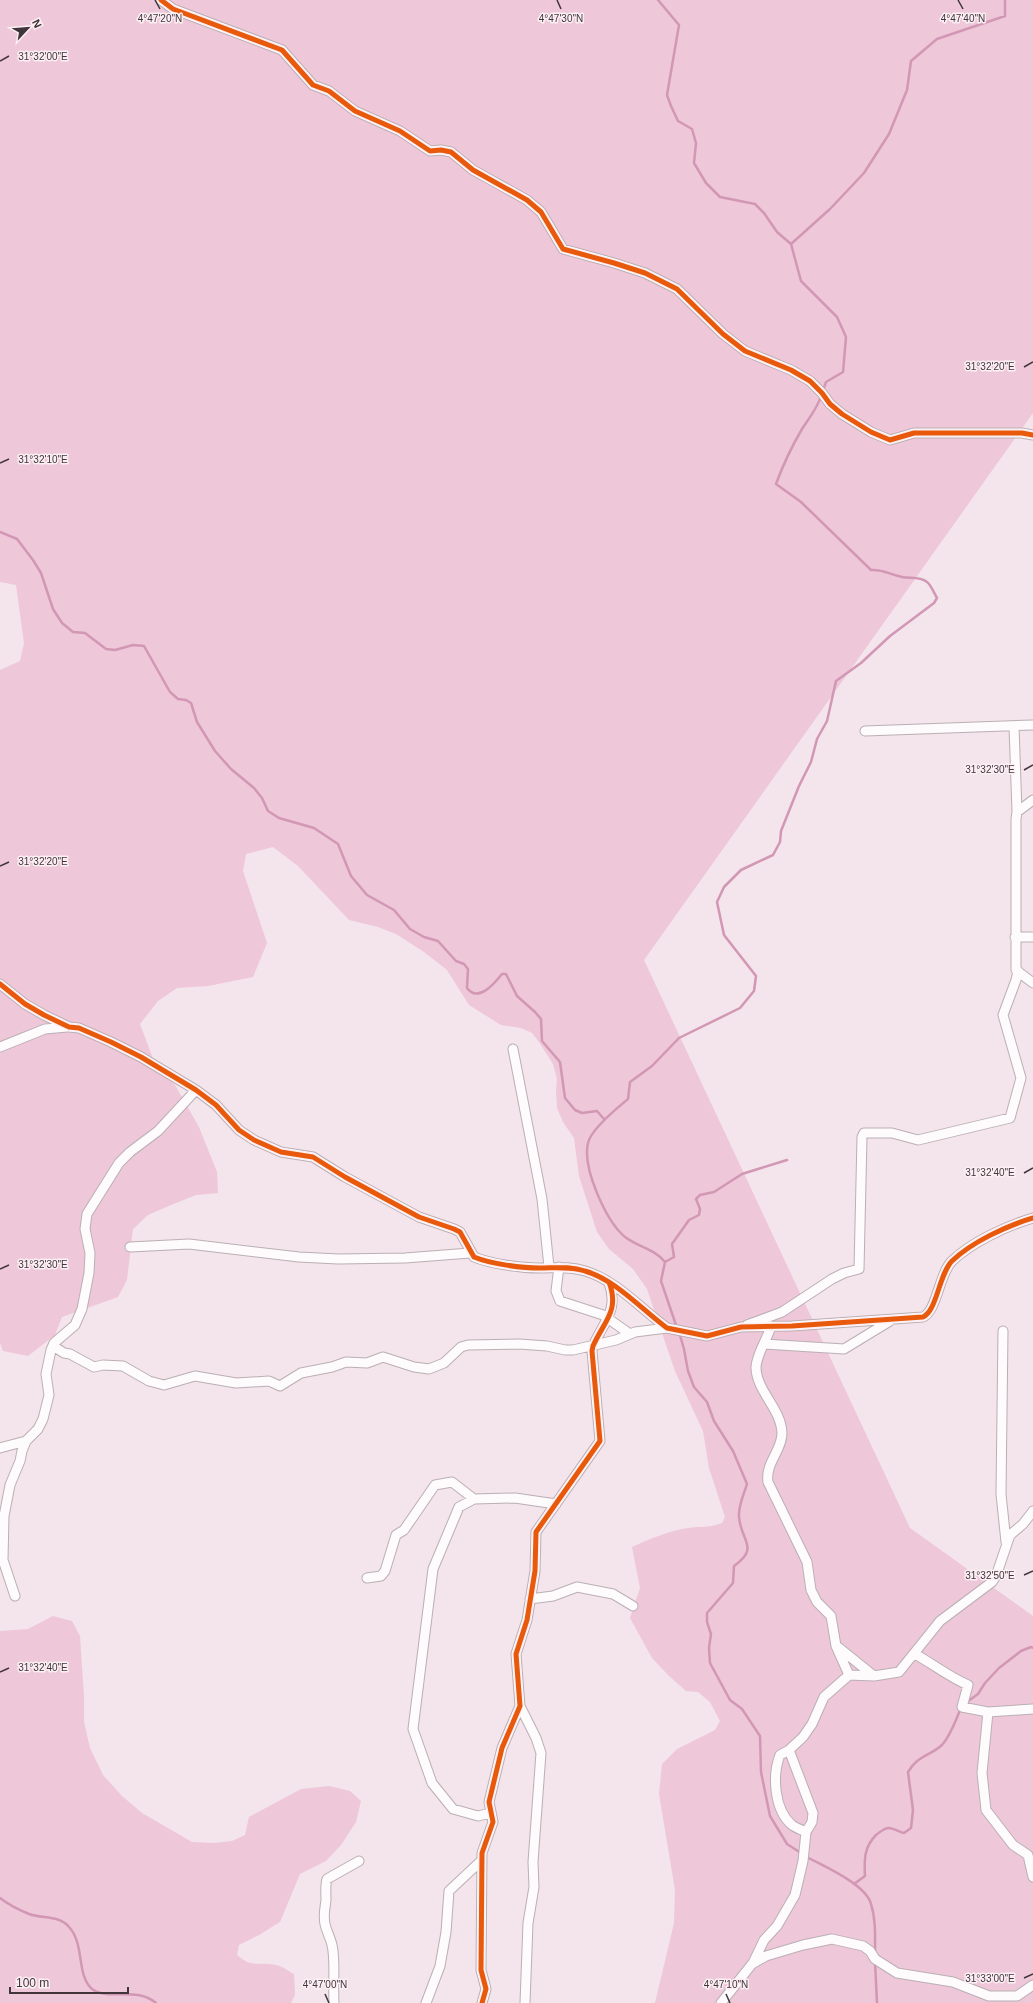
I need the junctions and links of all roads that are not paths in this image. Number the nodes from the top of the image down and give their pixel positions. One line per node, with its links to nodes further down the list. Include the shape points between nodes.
1 (161, 0): 2 (street, via 173,9 282,50 313,85 329,91 355,111 400,131 430,151 451,152 473,170 527,200 541,212 563,249 645,273 678,289 723,334 745,351 791,370 810,381 830,404 871,432 890,440 914,433)
2 (1033, 435)
3 (1033, 725): 4 (street)
4 (1014, 726): 5 (street, via 952,726); 7 (street)
5 (865, 731)
6 (1033, 800): 7 (street)
7 (1017, 812): 8 (street)
8 (1015, 937): 9 (street); 10 (street)
9 (1033, 937)
10 (1018, 972): 11 (street); 26 (street, via 1003,1015 1021,1078 1010,1118 918,1140 888,1133 864,1133 860,1269 832,1279 782,1312)
11 (1033, 983)
12 (0, 984): 13 (street, via 25,1004)
13 (69, 1027): 14 (street, via 45,1029); 16 (street, via 80,1028 111,1042)
14 (0, 1047)
15 (513, 1048): 20 (street, via 542,1199)
16 (196, 1090): 19 (street, via 216,1105 249,1138 281,1152 313,1157 419,1217 460,1232); 31 (street, via 158,1131 119,1163 89,1210 85,1229 90,1253 89,1273 82,1309 75,1325)
17 (1033, 1218): 24 (street, via 997,1231 951,1261 926,1315)
18 (130, 1247): 19 (street, via 189,1244 299,1258 338,1260)
19 (470, 1253): 20 (street, via 483,1260 534,1268)
20 (549, 1267): 21 (street)
21 (559, 1267): 22 (street, via 585,1271); 23 (street, via 556,1290 560,1301)
22 (609, 1282): 23 (street, via 614,1301); 27 (street)
23 (608, 1317): 29 (street); 32 (street)
24 (892, 1319): 25 (street); 30 (street, via 844,1349)
25 (771, 1326): 26 (street); 30 (street)
26 (741, 1327): 27 (street, via 707,1336)
27 (667, 1328): 29 (street)
28 (1003, 1331): 38 (street, via 1001,1494)
29 (630, 1334): 32 (street)
30 (764, 1344): 43 (street, via 756,1366 758,1376 777,1414 782,1432 780,1447 767,1472 768,1482 807,1562 811,1590 817,1602 831,1616)
31 (53, 1346): 32 (street, via 94,1366 123,1366 149,1381 164,1385 195,1376 236,1383 269,1381 280,1386 301,1373 346,1362 367,1363 383,1357 429,1369 444,1363 461,1347 468,1345 538,1345 565,1350); 33 (street, via 46,1374 49,1396 43,1419 38,1429)
32 (593, 1346): 36 (street, via 600,1441)
33 (26, 1441): 34 (street); 40 (street, via 10,1485 4,1516 3,1560)
34 (0, 1448)
35 (474, 1499): 36 (street, via 515,1498); 39 (street, via 452,1482 435,1485 404,1530 396,1535 385,1571 381,1576); 51 (street, via 458,1507 432,1569 414,1729 432,1783 453,1809 478,1816)
36 (556, 1504): 41 (street, via 536,1532 535,1571)
37 (1033, 1511): 38 (street, via 1010,1535)
38 (1006, 1544): 44 (street, via 992,1582 940,1621)
39 (367, 1578)
40 (15, 1596)
41 (530, 1599): 42 (street, via 553,1596 578,1587 613,1594); 47 (street, via 527,1620 516,1654)
42 (632, 1606)
43 (836, 1646): 45 (street); 46 (street)
44 (915, 1654): 46 (street, via 899,1672); 49 (street, via 952,1678 968,1685 962,1707)
45 (850, 1675): 46 (street); 50 (street, via 824,1697 812,1724)
46 (874, 1676)
47 (520, 1706): 51 (street, via 502,1748 489,1802); 61 (street, via 541,1753 533,1862 534,1886 528,1923)
48 (1033, 1709): 49 (street)
49 (988, 1712): 55 (street, via 982,1773 986,1810 1013,1844 1028,1855)
50 (789, 1750): 52 (street, via 813,1813 812,1822); 52 (street, via 780,1755 774,1781 783,1812 792,1825)
51 (491, 1814): 53 (street, via 492,1822)
52 (806, 1832): 56 (street, via 803,1861 795,1895 778,1926 764,1940)
53 (482, 1860): 59 (street, via 449,1891 440,1966); 60 (street, via 481,1970 486,1989)
54 (358, 1861): 58 (street, via 327,1879 325,1887 326,1901 323,1913 325,1926 332,1939 335,1968 332,1980)
55 (1033, 1877)
56 (752, 1964): 57 (street, via 779,1952 832,1940 863,1946 897,1973 953,1982 989,1996 1017,1996); 62 (street)
57 (1033, 1985)
58 (334, 2003)
59 (426, 2003)
60 (482, 2003)
61 (525, 2003)
62 (721, 2003)

